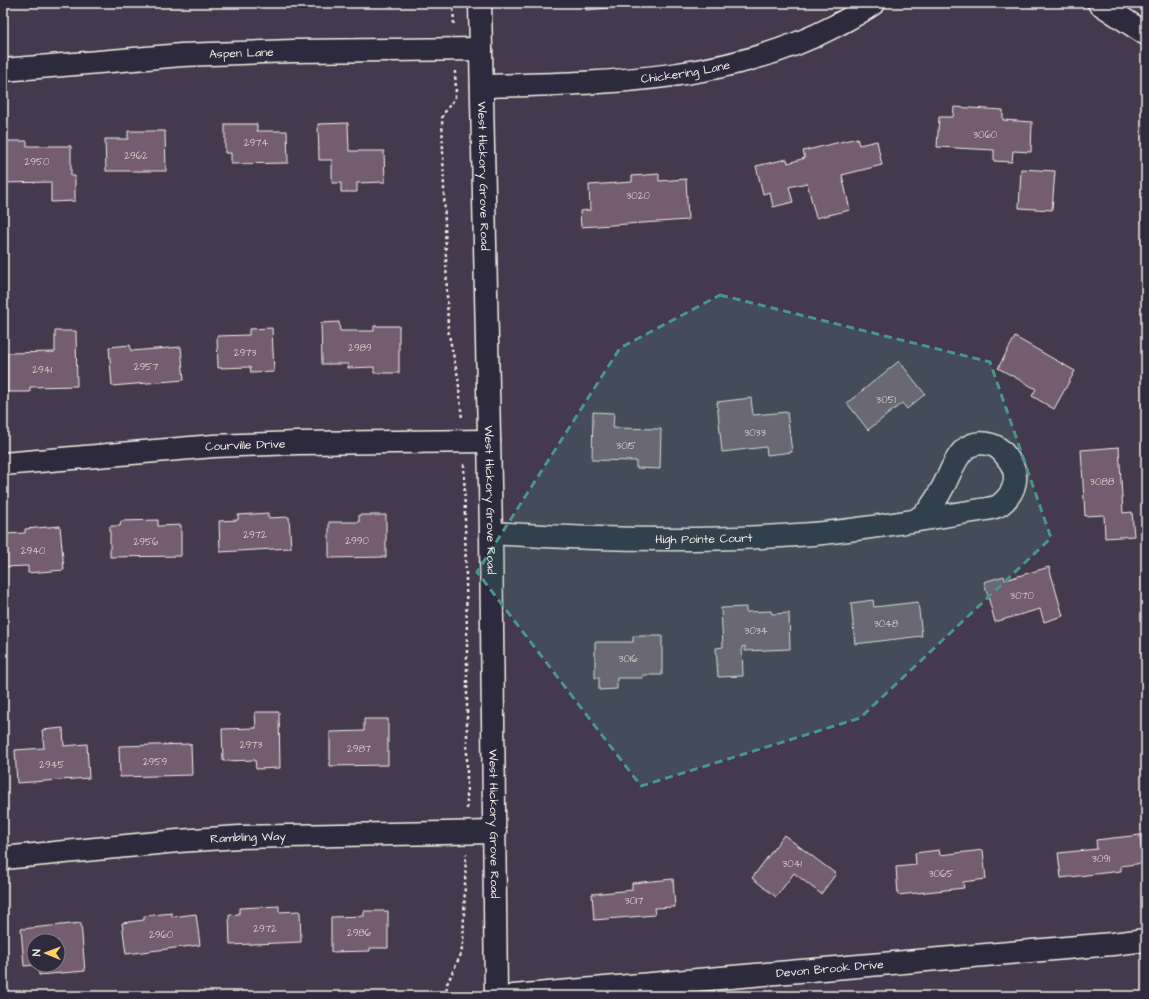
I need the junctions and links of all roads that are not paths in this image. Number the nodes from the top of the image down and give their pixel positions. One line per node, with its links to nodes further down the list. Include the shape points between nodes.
1 (480, 3): 5 (street, West Hickory Grove Road)
2 (874, 3): 7 (street, Chickering Lane, via 823,32 790,46 752,60 714,69 620,80)
3 (1099, 3): 4 (street)
4 (1146, 34)
5 (481, 49): 6 (street, Aspen Lane, via 182,55); 7 (street, West Hickory Grove Road)
6 (3, 70)
7 (482, 86): 8 (street, West Hickory Grove Road)
8 (489, 441): 9 (street, Courville Drive, via 214,446); 11 (street, West Hickory Grove Road)
9 (3, 464)
10 (916, 520): 10 (street, High Pointe Court, via 1000,505 1010,495 1016,483 1015,471 1010,461 994,446 972,445 961,452 928,511); 11 (street, High Pointe Court, via 814,534 734,539 679,540)
11 (491, 533): 12 (street, West Hickory Grove Road)
12 (495, 832): 13 (street, Rambling Way, via 239,837); 15 (street, West Hickory Grove Road)
13 (3, 858)
14 (1146, 940): 16 (street, Devon Brook Drive)
15 (496, 996)
16 (513, 996)

